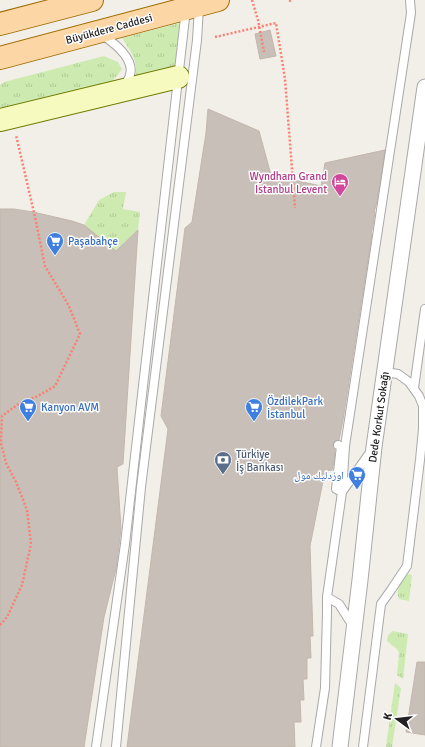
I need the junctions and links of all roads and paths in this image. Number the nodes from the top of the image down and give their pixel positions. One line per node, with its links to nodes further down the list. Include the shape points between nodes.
1 (92, 0): 5 (main road)
2 (252, 0): 6 (path)
3 (410, 0): 21 (lane, via 410,20 345,446)
4 (201, 5): 7 (main road, Büyükdere Caddesi); 11 (lane); 26 (lane, via 141,487)
5 (0, 24)
6 (259, 27): 8 (path); 9 (path); 15 (path, via 276,23 285,79)
7 (97, 31): 10 (main road, Büyükdere Caddesi); 13 (lane, via 125,53 130,65 130,74)
8 (215, 37)
9 (264, 52)
10 (3, 60)
11 (178, 77): 13 (street); 25 (lane, via 125,544)
12 (425, 87): 17 (street, Dede Korkut Sokağı)
13 (121, 91): 14 (street)
14 (5, 119): 23 (path, via 14,130 45,266 69,306 80,334 55,386 20,403 2,416 1,443 6,464 28,510 31,544 22,585 7,617)
15 (295, 208)
16 (425, 310): 18 (lane)
17 (385, 372): 18 (lane, via 398,374); 20 (street, Dede Korkut Sokağı)
18 (414, 388): 29 (lane, via 423,406 423,429 407,566 381,604)
19 (338, 445): 21 (lane, via 341,446 336,489)
20 (374, 447): 21 (lane); 24 (street, Dede Korkut Sokağı)
21 (342, 492): 22 (lane)
22 (327, 597): 24 (lane, via 339,604); 27 (lane, via 325,688)
23 (0, 625)
24 (355, 628): 28 (street, Dede Korkut Sokağı)
25 (96, 747)
26 (116, 747)
27 (316, 747)
28 (340, 747)
29 (363, 747)

